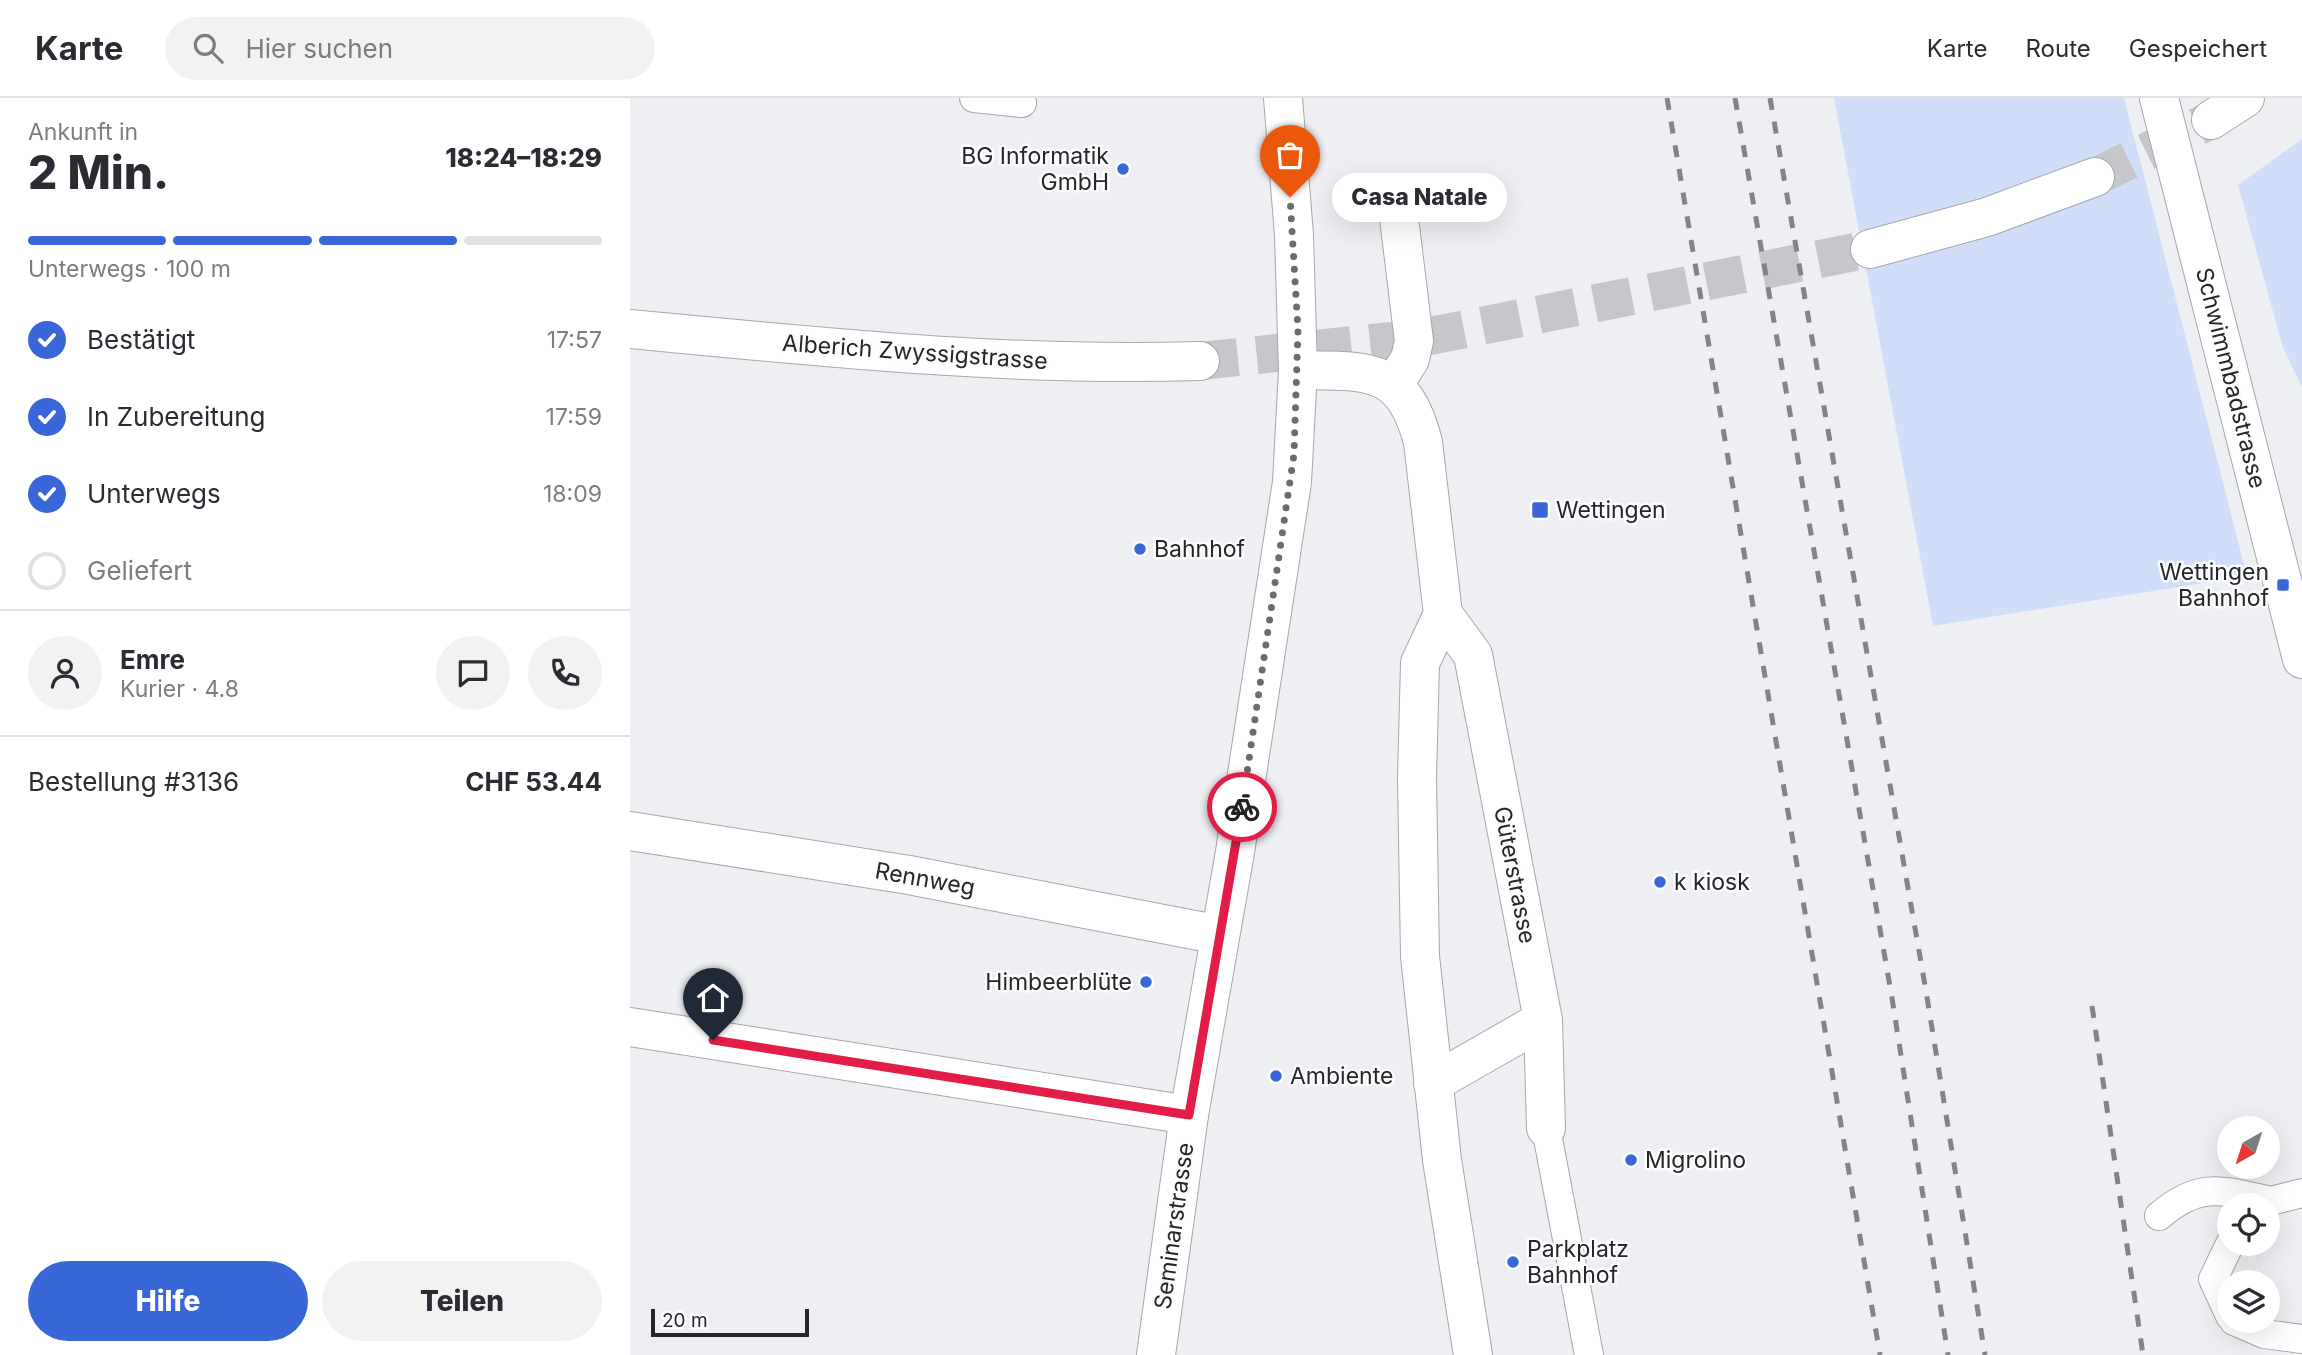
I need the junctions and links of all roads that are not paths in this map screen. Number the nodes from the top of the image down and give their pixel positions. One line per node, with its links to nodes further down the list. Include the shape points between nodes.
1 (974, 98): 5 (lane)
2 (1283, 98): 12 (street, Seminarstrasse)
3 (2159, 98): 15 (street, Schwimmbadstrasse)
4 (2245, 98): 6 (street)
5 (1021, 103)
6 (2211, 120)
7 (2095, 177): 9 (street, via 1987,217)
8 (1398, 210): 13 (street, via 1414,341 1410,359)
9 (1870, 249)
10 (630, 329): 11 (street, Alberich Zwyssigstrasse, via 999,361)
11 (1200, 361)
12 (1298, 370): 13 (street, via 1347,370); 17 (street, Seminarstrasse, via 1292,482)
13 (1394, 384): 14 (street, via 1413,409 1423,442)
14 (1443, 614): 18 (street, Güterstrasse, via 1474,655); 20 (street, via 1420,663 1417,779 1420,957)
15 (2302, 659)
16 (630, 831): 17 (street, Rennweg, via 909,875)
17 (1220, 935): 21 (street, Seminarstrasse)
18 (1542, 1020): 20 (street); 22 (street, Güterstrasse)
19 (630, 1027): 21 (street)
20 (1433, 1083): 32 (street)
21 (1189, 1115): 31 (street, Seminarstrasse)
22 (1546, 1128): 33 (lane)
23 (2233, 1193): 26 (lane, via 2219,1189 2180,1199)
24 (2302, 1194): 25 (lane)
25 (2280, 1200)
26 (2159, 1216)
27 (2217, 1271): 28 (lane, via 2213,1279)
28 (2217, 1288)
29 (2262, 1333): 30 (lane)
30 (2302, 1339)
31 (1156, 1355)
32 (1473, 1355)
33 (1589, 1355)

